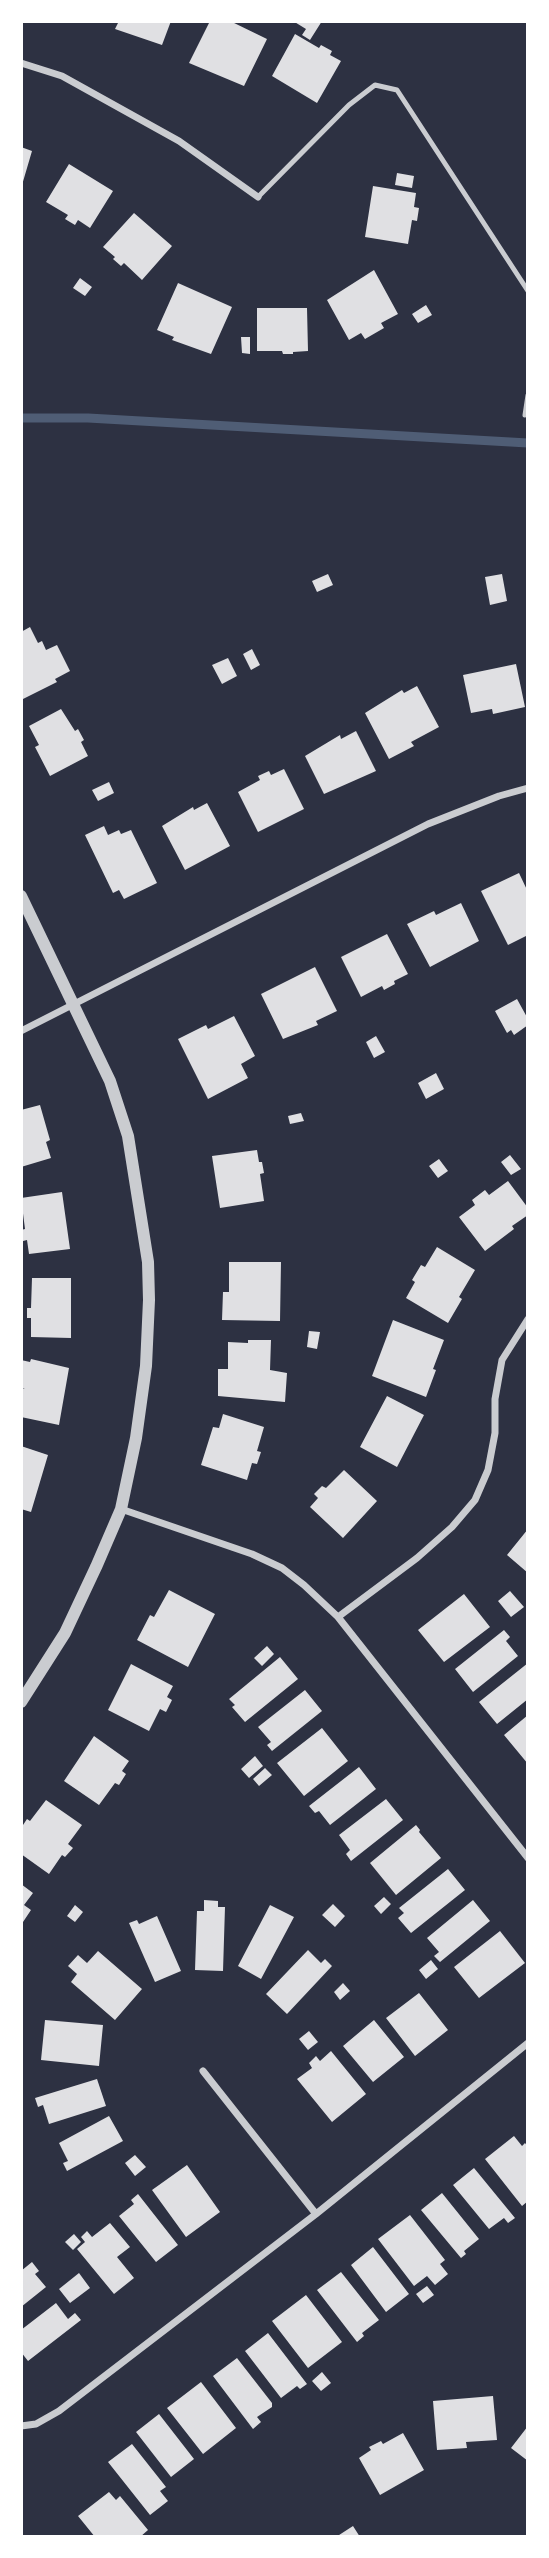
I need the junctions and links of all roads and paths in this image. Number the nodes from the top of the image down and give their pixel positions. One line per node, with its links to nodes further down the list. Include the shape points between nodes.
1 (21, 63): 2 (street, via 62,76 179,141)
2 (258, 197): 3 (lane, via 349,105 375,85 397,90)
3 (528, 291)
4 (528, 395): 5 (lane)
5 (525, 415)
6 (528, 788): 8 (street, via 428,824)
7 (21, 896): 8 (street)
8 (74, 1004): 9 (street); 11 (street, via 110,1081 128,1136 148,1262 146,1366)
9 (21, 1031)
10 (528, 1319): 12 (street, via 502,1360 488,1470 475,1500 417,1558)
11 (121, 1509): 12 (street, via 282,1568); 13 (street, via 65,1633)
12 (338, 1617): 14 (street)
13 (21, 1702)
14 (528, 1857)
15 (528, 2043): 17 (street)
16 (203, 2071): 17 (street)
17 (316, 2214): 18 (street, via 60,2411 36,2424)
18 (21, 2426)

